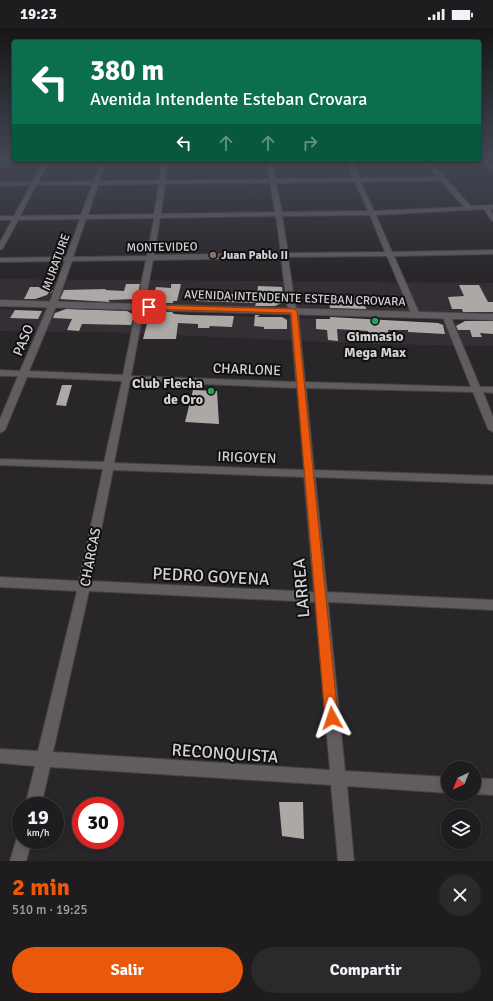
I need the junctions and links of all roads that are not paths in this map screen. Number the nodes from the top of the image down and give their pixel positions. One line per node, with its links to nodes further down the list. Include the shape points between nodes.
1 (28, 197): 15 (street)
2 (91, 197): 13 (street, MURATURE)
3 (160, 197): 12 (street, CHARCAS)
4 (276, 197): 11 (street, LARREA)
5 (365, 197): 10 (street)
6 (458, 197): 8 (street)
7 (493, 207): 9 (street)
8 (469, 208): 9 (street); 10 (street)
9 (486, 208): 16 (street)
10 (372, 213): 11 (street); 19 (street)
11 (279, 215): 12 (street); 20 (street, LARREA)
12 (157, 216): 13 (street); 22 (street, CHARCAS)
13 (84, 217): 15 (street); 21 (street, MURATURE)
14 (0, 218): 15 (street)
15 (16, 218): 17 (street)
16 (493, 219)
17 (0, 248)
18 (493, 252): 19 (street, MONTEVIDEO)
19 (390, 254): 20 (street, MONTEVIDEO); 28 (street)
20 (285, 255): 22 (street, MONTEVIDEO); 27 (street, LARREA)
21 (69, 259): 22 (street, MONTEVIDEO); 23 (street, MONTEVIDEO); 25 (street, MURATURE)
22 (150, 259): 26 (street, CHARCAS)
23 (0, 260)
24 (0, 303): 25 (main road, AVENIDA INTENDENTE ESTEBAN CROVARA)
25 (53, 304): 26 (main road, AVENIDA INTENDENTE ESTEBAN CROVARA); 32 (street, PASO)
26 (141, 307): 27 (main road, AVENIDA INTENDENTE ESTEBAN CROVARA); 33 (street, CHARCAS)
27 (294, 311): 28 (main road, AVENIDA INTENDENTE ESTEBAN CROVARA); 34 (street, LARREA)
28 (416, 315): 29 (main road, AVENIDA INTENDENTE ESTEBAN CROVARA)
29 (446, 315): 30 (main road, AVENIDA INTENDENTE ESTEBAN CROVARA); 35 (street)
30 (493, 317)
31 (0, 373): 32 (street, CHARLONE)
32 (23, 374): 33 (street, CHARLONE); 38 (street, PASO)
33 (127, 378): 34 (street, CHARLONE); 40 (street, CHARCAS)
34 (301, 384): 35 (street, CHARLONE); 41 (street, LARREA)
35 (477, 389): 36 (street, CHARLONE); 37 (street)
36 (493, 390)
37 (493, 429)
38 (0, 430)
39 (0, 462): 40 (street, IRIGOYEN)
40 (109, 466): 41 (street, IRIGOYEN); 44 (street, CHARCAS)
41 (308, 474): 42 (street, IRIGOYEN); 45 (street, LARREA)
42 (493, 480)
43 (0, 582): 44 (street, PEDRO GOYENA)
44 (84, 587): 45 (street, PEDRO GOYENA); 48 (street, CHARCAS)
45 (320, 598): 46 (street, PEDRO GOYENA); 49 (street, LARREA)
46 (493, 605)
47 (0, 756): 48 (street, RECONQUISTA)
48 (44, 760): 49 (street, RECONQUISTA); 53 (street, CHARCAS)
49 (338, 779): 50 (street, RECONQUISTA); 56 (street, LARREA)
50 (441, 785)
51 (481, 786): 52 (street)
52 (493, 787)
53 (34, 797)
54 (21, 849): 55 (street)
55 (18, 861)
56 (346, 861)

